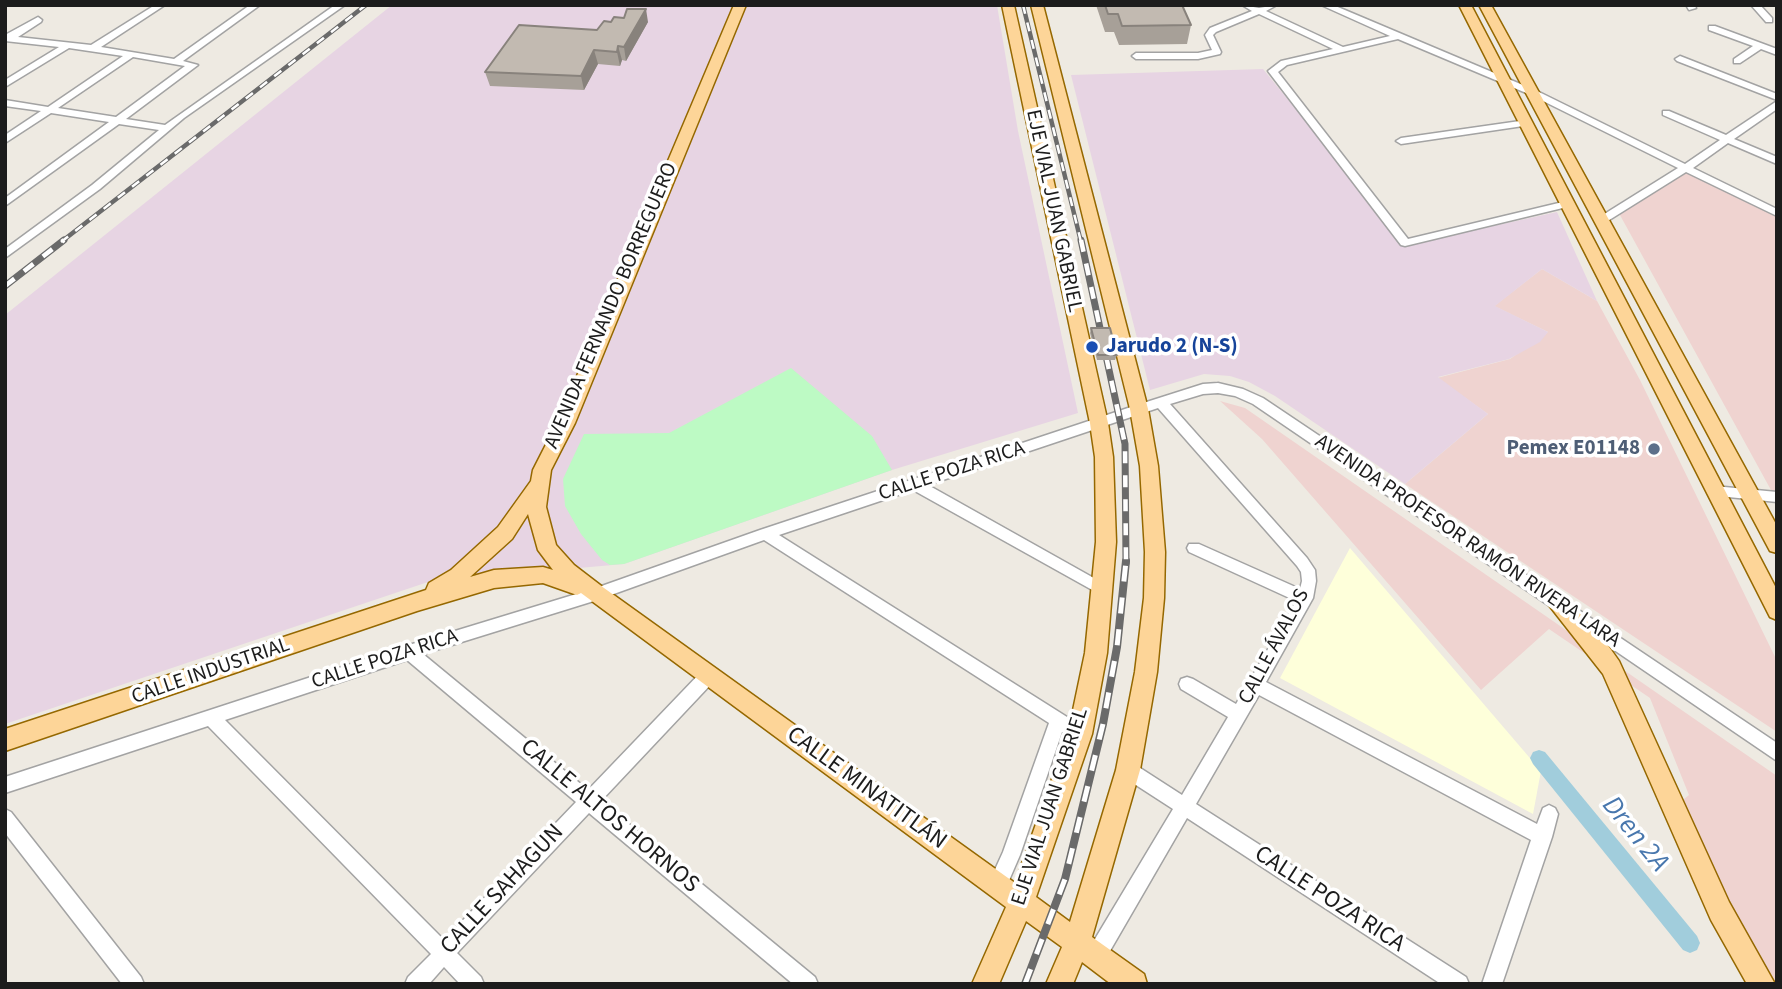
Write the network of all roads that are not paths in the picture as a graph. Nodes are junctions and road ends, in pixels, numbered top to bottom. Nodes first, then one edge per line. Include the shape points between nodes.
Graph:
1 (161, 5) edge
2 (256, 5) edge
3 (341, 5) edge
4 (740, 5) edge
5 (1008, 5) edge
6 (1037, 5) edge
7 (1246, 5) edge
8 (1273, 5) edge
9 (1325, 5) edge
10 (1465, 5) edge
11 (1485, 5) edge
12 (1755, 5) edge
13 (1259, 11) junction
14 (38, 20) dead end
15 (1769, 20) dead end
16 (1712, 28) dead end
17 (1396, 37) junction
18 (7, 38) edge
19 (68, 45) junction
20 (1760, 46) junction
21 (93, 48) junction
22 (1343, 50) junction
23 (1777, 52) edge
24 (132, 54) junction
25 (1136, 56) dead end
26 (1680, 59) dead end
27 (178, 60) junction
28 (1737, 61) dead end
29 (1504, 80) junction
30 (5, 84) edge
31 (1534, 93) junction
32 (1777, 97) edge
33 (5, 103) edge
34 (1777, 104) edge
35 (51, 110) junction
36 (1666, 113) dead end
37 (120, 120) junction
38 (1527, 123) junction
39 (167, 128) junction
40 (1728, 139) junction
41 (5, 140) edge
42 (1401, 141) dead end
43 (1777, 161) edge
44 (1686, 168) junction
45 (5, 203) edge
46 (1567, 204) junction
47 (1777, 213) edge
48 (1602, 220) junction
49 (5, 255) edge
50 (1150, 405) junction
51 (1099, 424) junction
52 (542, 470) junction
53 (914, 484) junction
54 (1714, 491) junction
55 (1750, 494) junction
56 (1777, 497) edge
57 (765, 534) junction
58 (1777, 544) edge
59 (1194, 548) dead end
60 (1103, 590) junction
61 (597, 594) junction
62 (1304, 597) junction
63 (417, 602) junction
64 (1558, 604) junction
65 (1777, 611) edge
66 (409, 652) junction
67 (709, 675) junction
68 (1187, 684) dead end
69 (1256, 685) junction
70 (1240, 715) junction
71 (210, 717) junction
72 (1058, 721) junction
73 (1080, 734) junction
74 (5, 740) edge
75 (1777, 753) edge
76 (1128, 770) junction
77 (5, 785) edge
78 (588, 799) junction
79 (1185, 807) junction
80 (1549, 814) dead end
81 (5, 818) edge
82 (1543, 837) junction
83 (997, 885) junction
84 (1021, 903) junction
85 (1086, 950) junction
86 (444, 953) junction
87 (985, 983) edge
88 (134, 984) edge
89 (415, 984) edge
90 (474, 984) edge
91 (808, 984) edge
92 (1059, 984) edge
93 (1134, 984) edge
94 (1459, 984) edge
95 (1492, 984) edge
96 (1762, 984) edge

1 - 21 street
2 - 27 street
3 - 39 street
4 - 52 main road, AVENIDA FERNANDO BORREGUERO via 566,423
5 - 51 main road, EJE VIAL JUAN GABRIEL
6 - 50 main road, EJE VIAL JUAN GABRIEL
7 - 13 street
8 - 13 street
9 - 17 street
10 - 29 main road
11 - 31 main road
12 - 15 street
13 - 22 street
13 - 25 street via 1213,30 1209,35 1217,52
14 - 18 street
16 - 20 street
17 - 22 street
17 - 29 street
18 - 19 street
19 - 21 street
19 - 30 street
20 - 23 street
20 - 28 street
21 - 24 street
22 - 46 street via 1275,67 1274,74 1405,243
24 - 27 street
24 - 35 street
26 - 32 street
27 - 37 street via 193,66
29 - 31 street
29 - 38 main road
31 - 44 street
31 - 48 main road
33 - 35 street
34 - 40 street
35 - 37 street
35 - 41 street
36 - 40 street
37 - 39 street
37 - 45 street
38 - 42 street
38 - 46 main road
39 - 49 street
40 - 43 street
40 - 44 street
44 - 47 street
44 - 48 street
46 - 54 main road
48 - 55 main road
50 - 51 street, CALLE POZA RICA
50 - 62 street, CALLE ÁVALOS via 1302,562 1309,581
50 - 64 street, AVENIDA PROFESOR RAMÓN RIVERA LARA via 1203,389 1229,389 1248,396
50 - 76 main road, EJE VIAL JUAN GABRIEL via 1154,598
51 - 53 street, CALLE POZA RICA
51 - 60 main road, EJE VIAL JUAN GABRIEL via 1106,516
52 - 61 main road, AVENIDA FERNANDO BORREGUERO via 536,507 548,550
52 - 63 main road via 505,533 458,576
53 - 57 street, CALLE POZA RICA
53 - 60 street
54 - 55 street
54 - 65 main road
55 - 56 street
55 - 58 main road
57 - 61 street, CALLE POZA RICA
57 - 72 street
59 - 62 street
60 - 73 main road, EJE VIAL JUAN GABRIEL
61 - 63 main road via 559,578 520,575
61 - 66 street, CALLE POZA RICA
61 - 67 main road, CALLE MINATITLÁN
62 - 69 street, CALLE ÁVALOS
63 - 74 main road, CALLE INDUSTRIAL
64 - 75 street, AVENIDA PROFESOR RAMÓN RIVERA LARA
64 - 96 main road via 1611,668 1720,911
66 - 71 street, CALLE POZA RICA
66 - 78 street, CALLE ALTOS HORNOS
67 - 78 street, CALLE SAHAGUN
67 - 83 main road, CALLE MINATITLÁN
68 - 70 street
69 - 70 street, CALLE ÁVALOS
69 - 82 street
70 - 79 street, CALLE ÁVALOS
71 - 77 street, CALLE POZA RICA
71 - 86 street
72 - 73 street
72 - 83 street
73 - 84 main road, EJE VIAL JUAN GABRIEL
76 - 79 street, CALLE POZA RICA
76 - 85 main road, EJE VIAL JUAN GABRIEL
78 - 86 street, CALLE SAHAGUN
78 - 91 street, CALLE ALTOS HORNOS
79 - 85 street, CALLE ÁVALOS
79 - 94 street, CALLE POZA RICA
80 - 82 street
81 - 88 street
82 - 95 street
83 - 84 main road, CALLE MINATITLÁN
84 - 85 main road, CALLE MINATITLÁN
84 - 87 main road, EJE VIAL JUAN GABRIEL
85 - 92 main road, EJE VIAL JUAN GABRIEL
85 - 93 main road, CALLE MINATITLÁN
86 - 89 street, CALLE SAHAGUN
86 - 90 street

